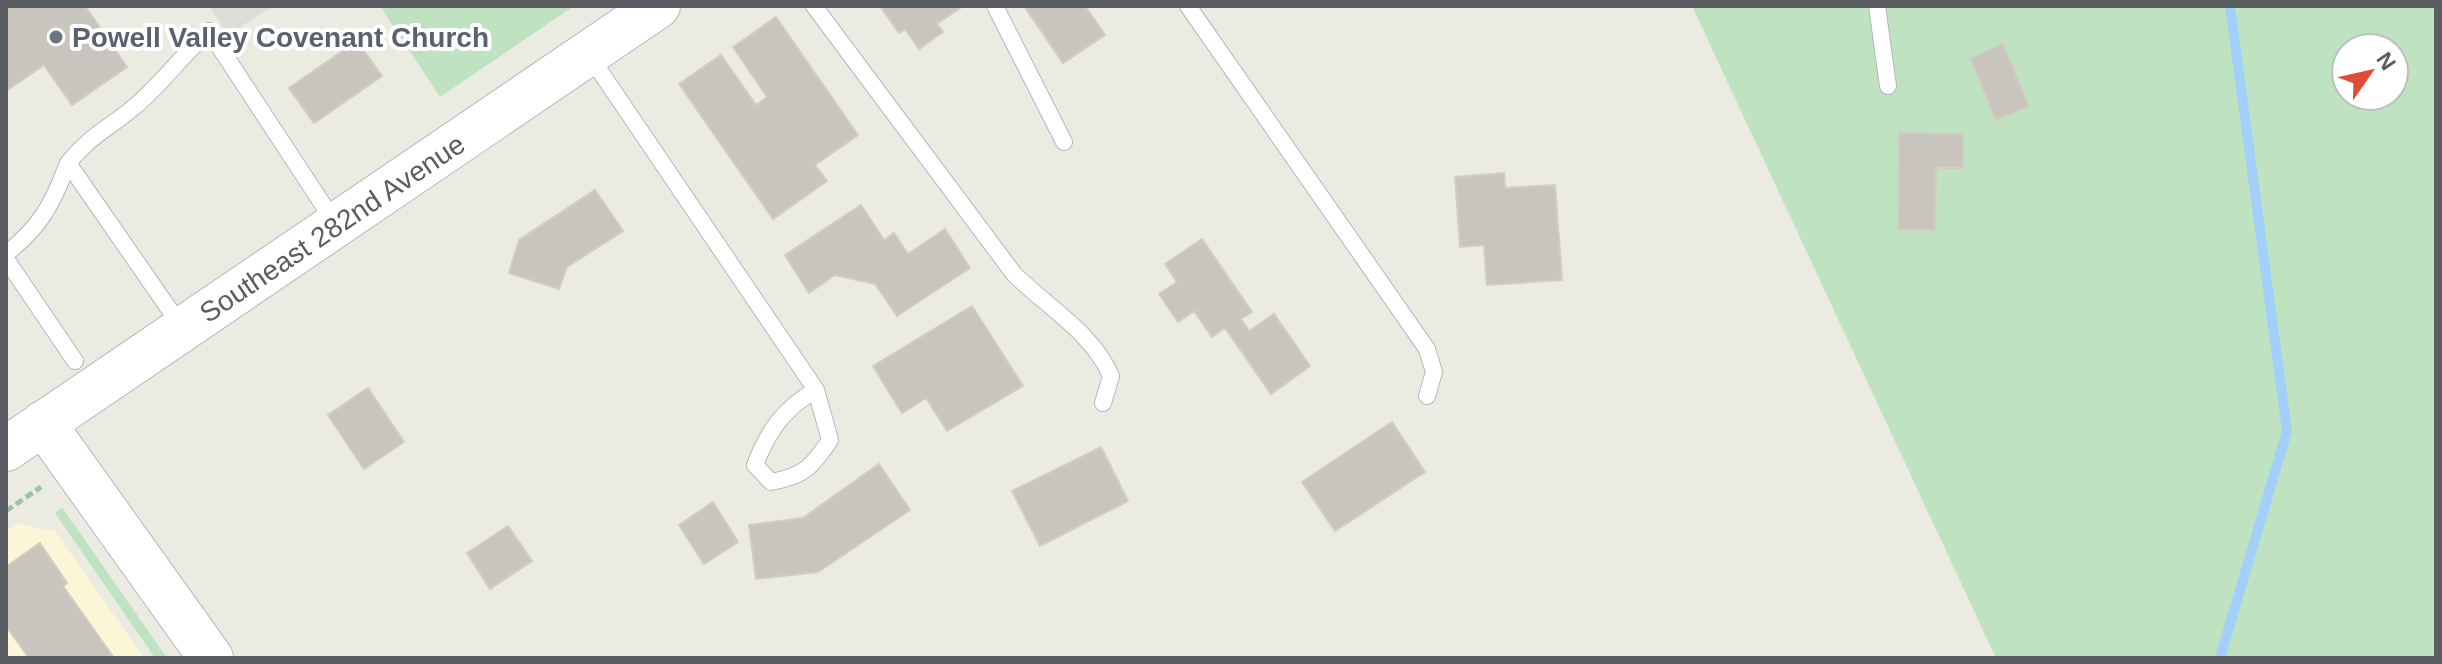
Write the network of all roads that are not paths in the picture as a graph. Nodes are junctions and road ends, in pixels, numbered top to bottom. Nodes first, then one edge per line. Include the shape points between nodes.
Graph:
1 (658, 6) edge
2 (814, 6) edge
3 (995, 6) edge
4 (1188, 6) edge
5 (1877, 6) edge
6 (588, 54) junction
7 (1888, 86) dead end
8 (1064, 142) dead end
9 (68, 163) junction
10 (336, 225) junction
11 (6, 257) edge
12 (183, 329) junction
13 (75, 361) dead end
14 (816, 390) junction
15 (1427, 396) dead end
16 (1103, 403) dead end
17 (43, 423) junction
18 (6, 449) edge
19 (211, 658) edge

1 - 6 main road, Southeast 282nd Avenue
2 - 16 lane via 1014,274 1096,346 1111,376
3 - 8 lane
4 - 15 lane via 1427,349 1434,372
5 - 7 lane
6 - 10 main road, Southeast 282nd Avenue
6 - 14 lane
9 - 10 lane via 88,139 136,106 209,31
9 - 11 lane via 50,209
9 - 12 lane
10 - 12 main road, Southeast 282nd Avenue
11 - 13 lane
12 - 17 main road, Southeast 282nd Avenue
14 - 14 lane via 830,440 797,477 771,482 755,465 766,435 794,403
17 - 18 main road, Southeast 282nd Avenue
17 - 19 main road

